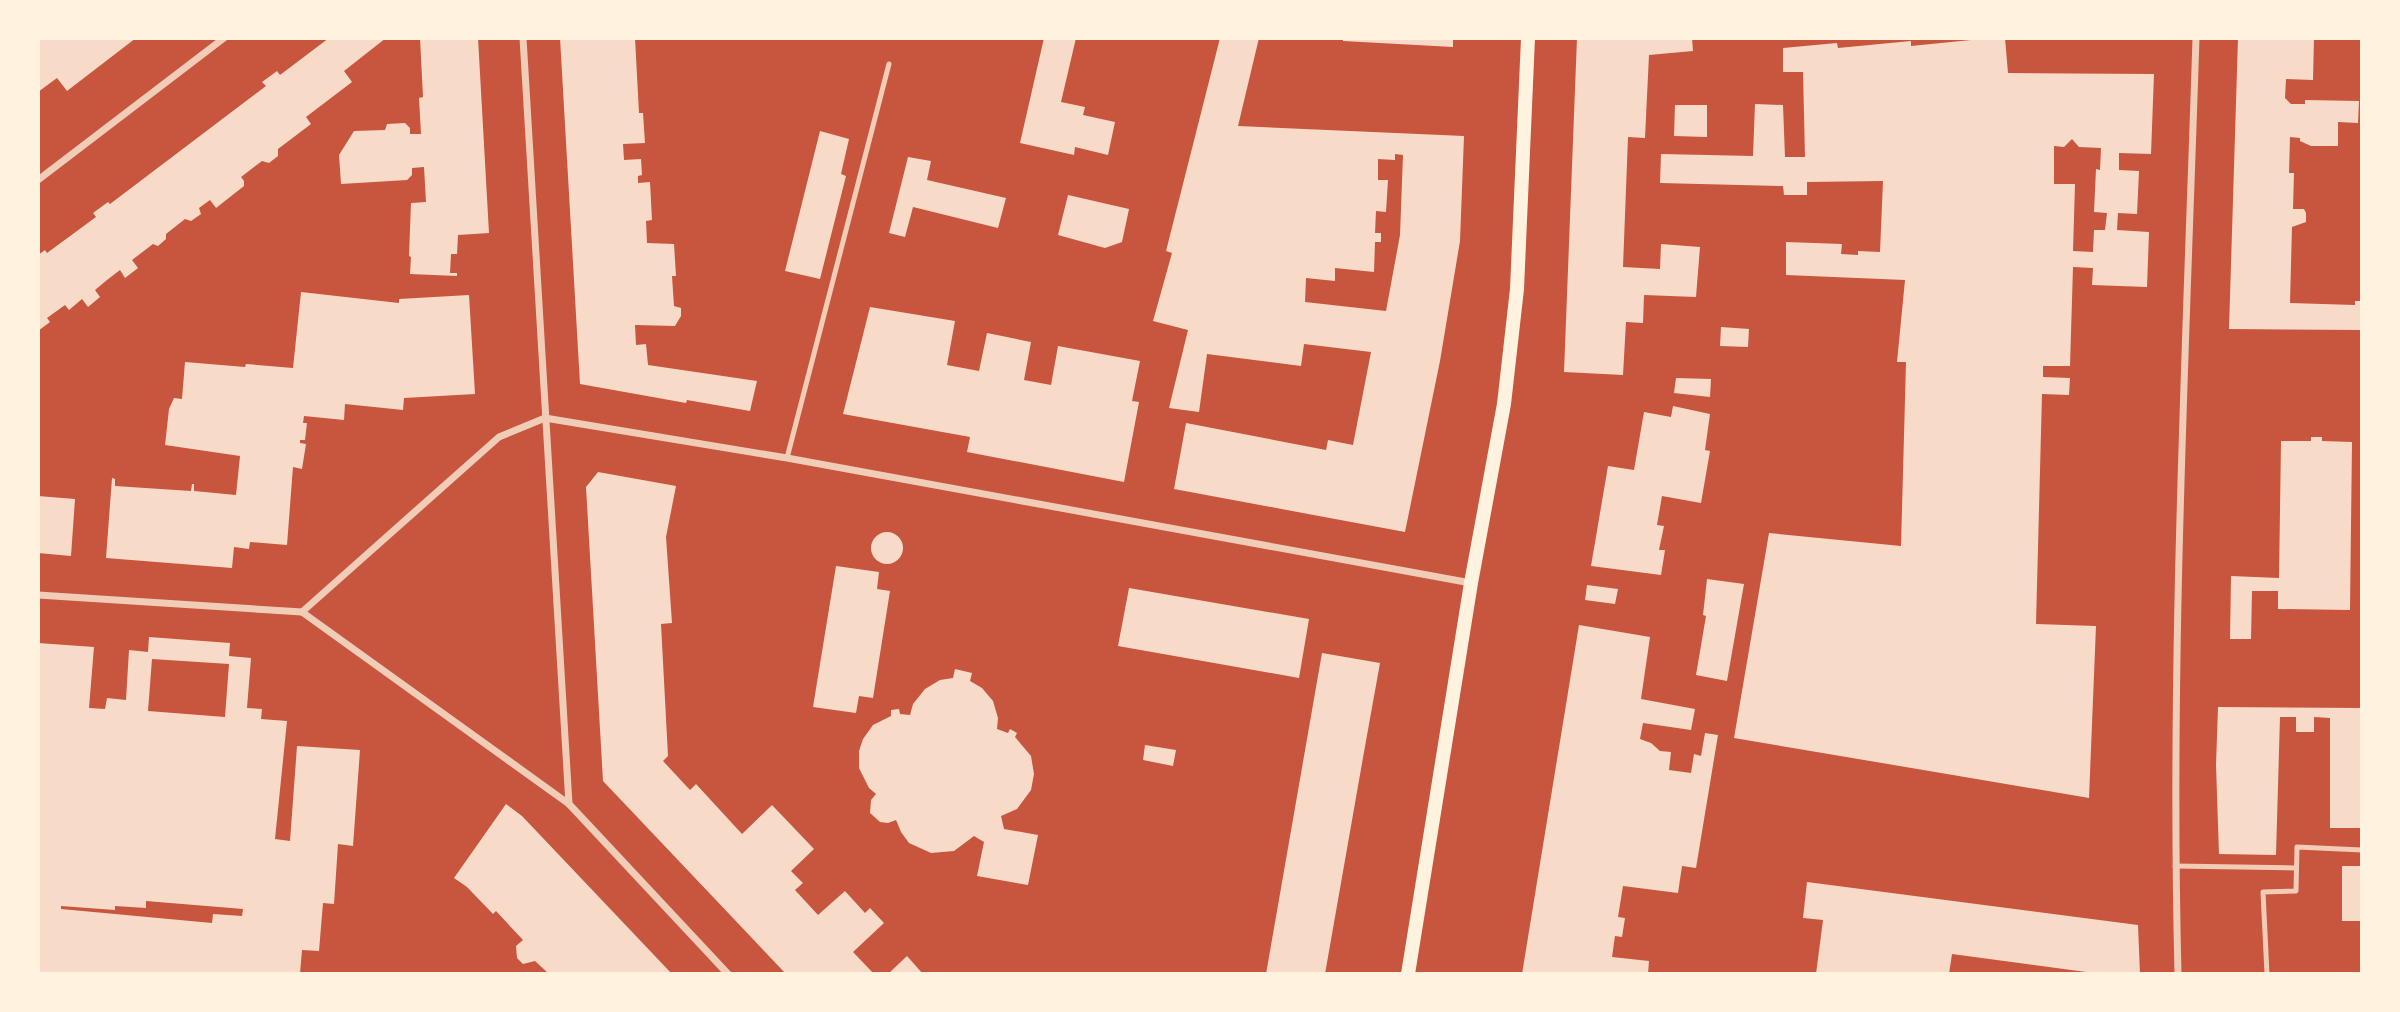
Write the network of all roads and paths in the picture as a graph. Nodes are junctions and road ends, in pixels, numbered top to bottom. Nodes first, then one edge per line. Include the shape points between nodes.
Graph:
1 (224, 38) edge
2 (523, 38) edge
3 (1528, 38) edge
4 (2196, 38) edge
5 (889, 64) dead end
6 (38, 180) edge
7 (544, 418) junction
8 (787, 458) junction
9 (1471, 583) junction
10 (38, 595) edge
11 (302, 612) junction
12 (569, 804) junction
13 (2361, 850) edge
14 (2175, 866) junction
15 (2296, 868) junction
16 (728, 974) edge
17 (1408, 974) edge
18 (2178, 974) edge
19 (2267, 974) edge

1 - 6 street
2 - 7 street
3 - 9 main road via 1517,289 1504,404
4 - 14 street
5 - 8 lane
7 - 8 street
7 - 11 street via 499,437
7 - 12 street
8 - 9 street
9 - 17 main road
10 - 11 street
11 - 12 street
12 - 16 street
13 - 15 lane via 2297,847
14 - 15 lane
14 - 18 street
15 - 19 lane via 2296,891 2263,892

